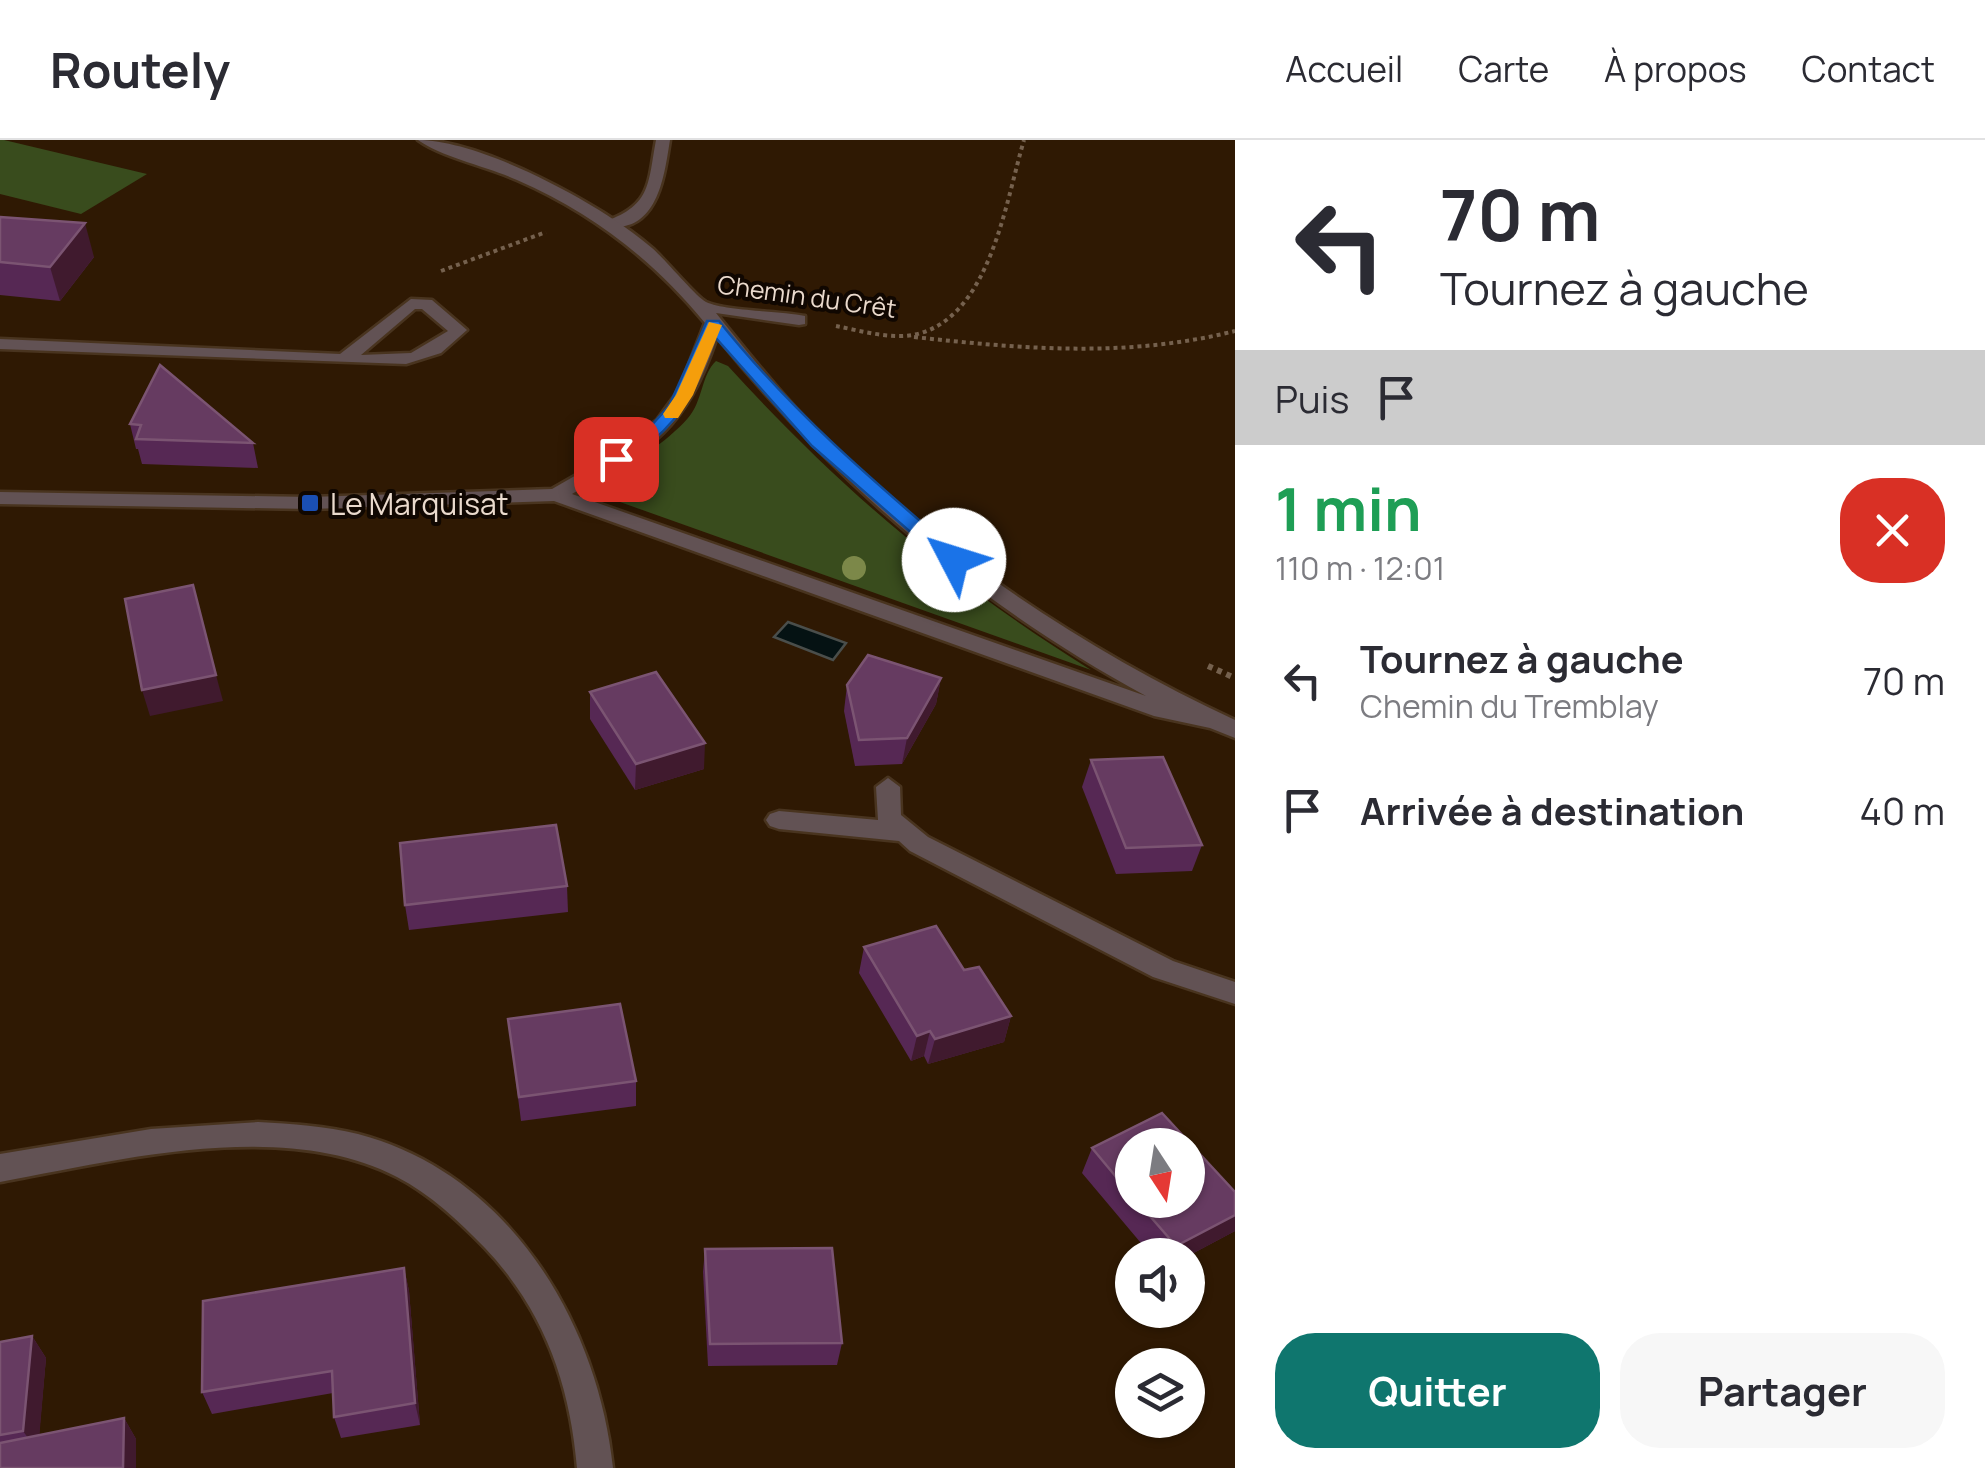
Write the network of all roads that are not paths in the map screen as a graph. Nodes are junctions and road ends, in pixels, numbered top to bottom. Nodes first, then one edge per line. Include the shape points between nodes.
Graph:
1 (424, 140) edge
2 (663, 140) edge
3 (612, 224) junction
4 (699, 306) junction
5 (799, 320) road end
6 (713, 324) junction
7 (0, 344) edge
8 (346, 358) junction
9 (556, 495) junction
10 (0, 498) edge
11 (1225, 725) edge
12 (888, 787) dead end
13 (779, 820) dead end
14 (901, 832) junction
15 (1235, 993) edge
16 (0, 1168) edge
17 (595, 1468) edge

1 - 3 street via 507,170
2 - 3 street via 650,204
3 - 4 street
4 - 5 street, Chemin du Crêt
4 - 6 street
6 - 9 street via 685,395 665,422
6 - 11 street via 818,443 954,560 1036,619
7 - 8 street
8 - 8 street via 417,357 458,330 426,304 410,304
9 - 10 street via 310,502
9 - 11 street via 1162,710
12 - 14 street via 889,818
13 - 14 street
14 - 15 street via 1163,969
16 - 17 street via 199,1136 303,1138 403,1165 479,1219 546,1298 580,1387

